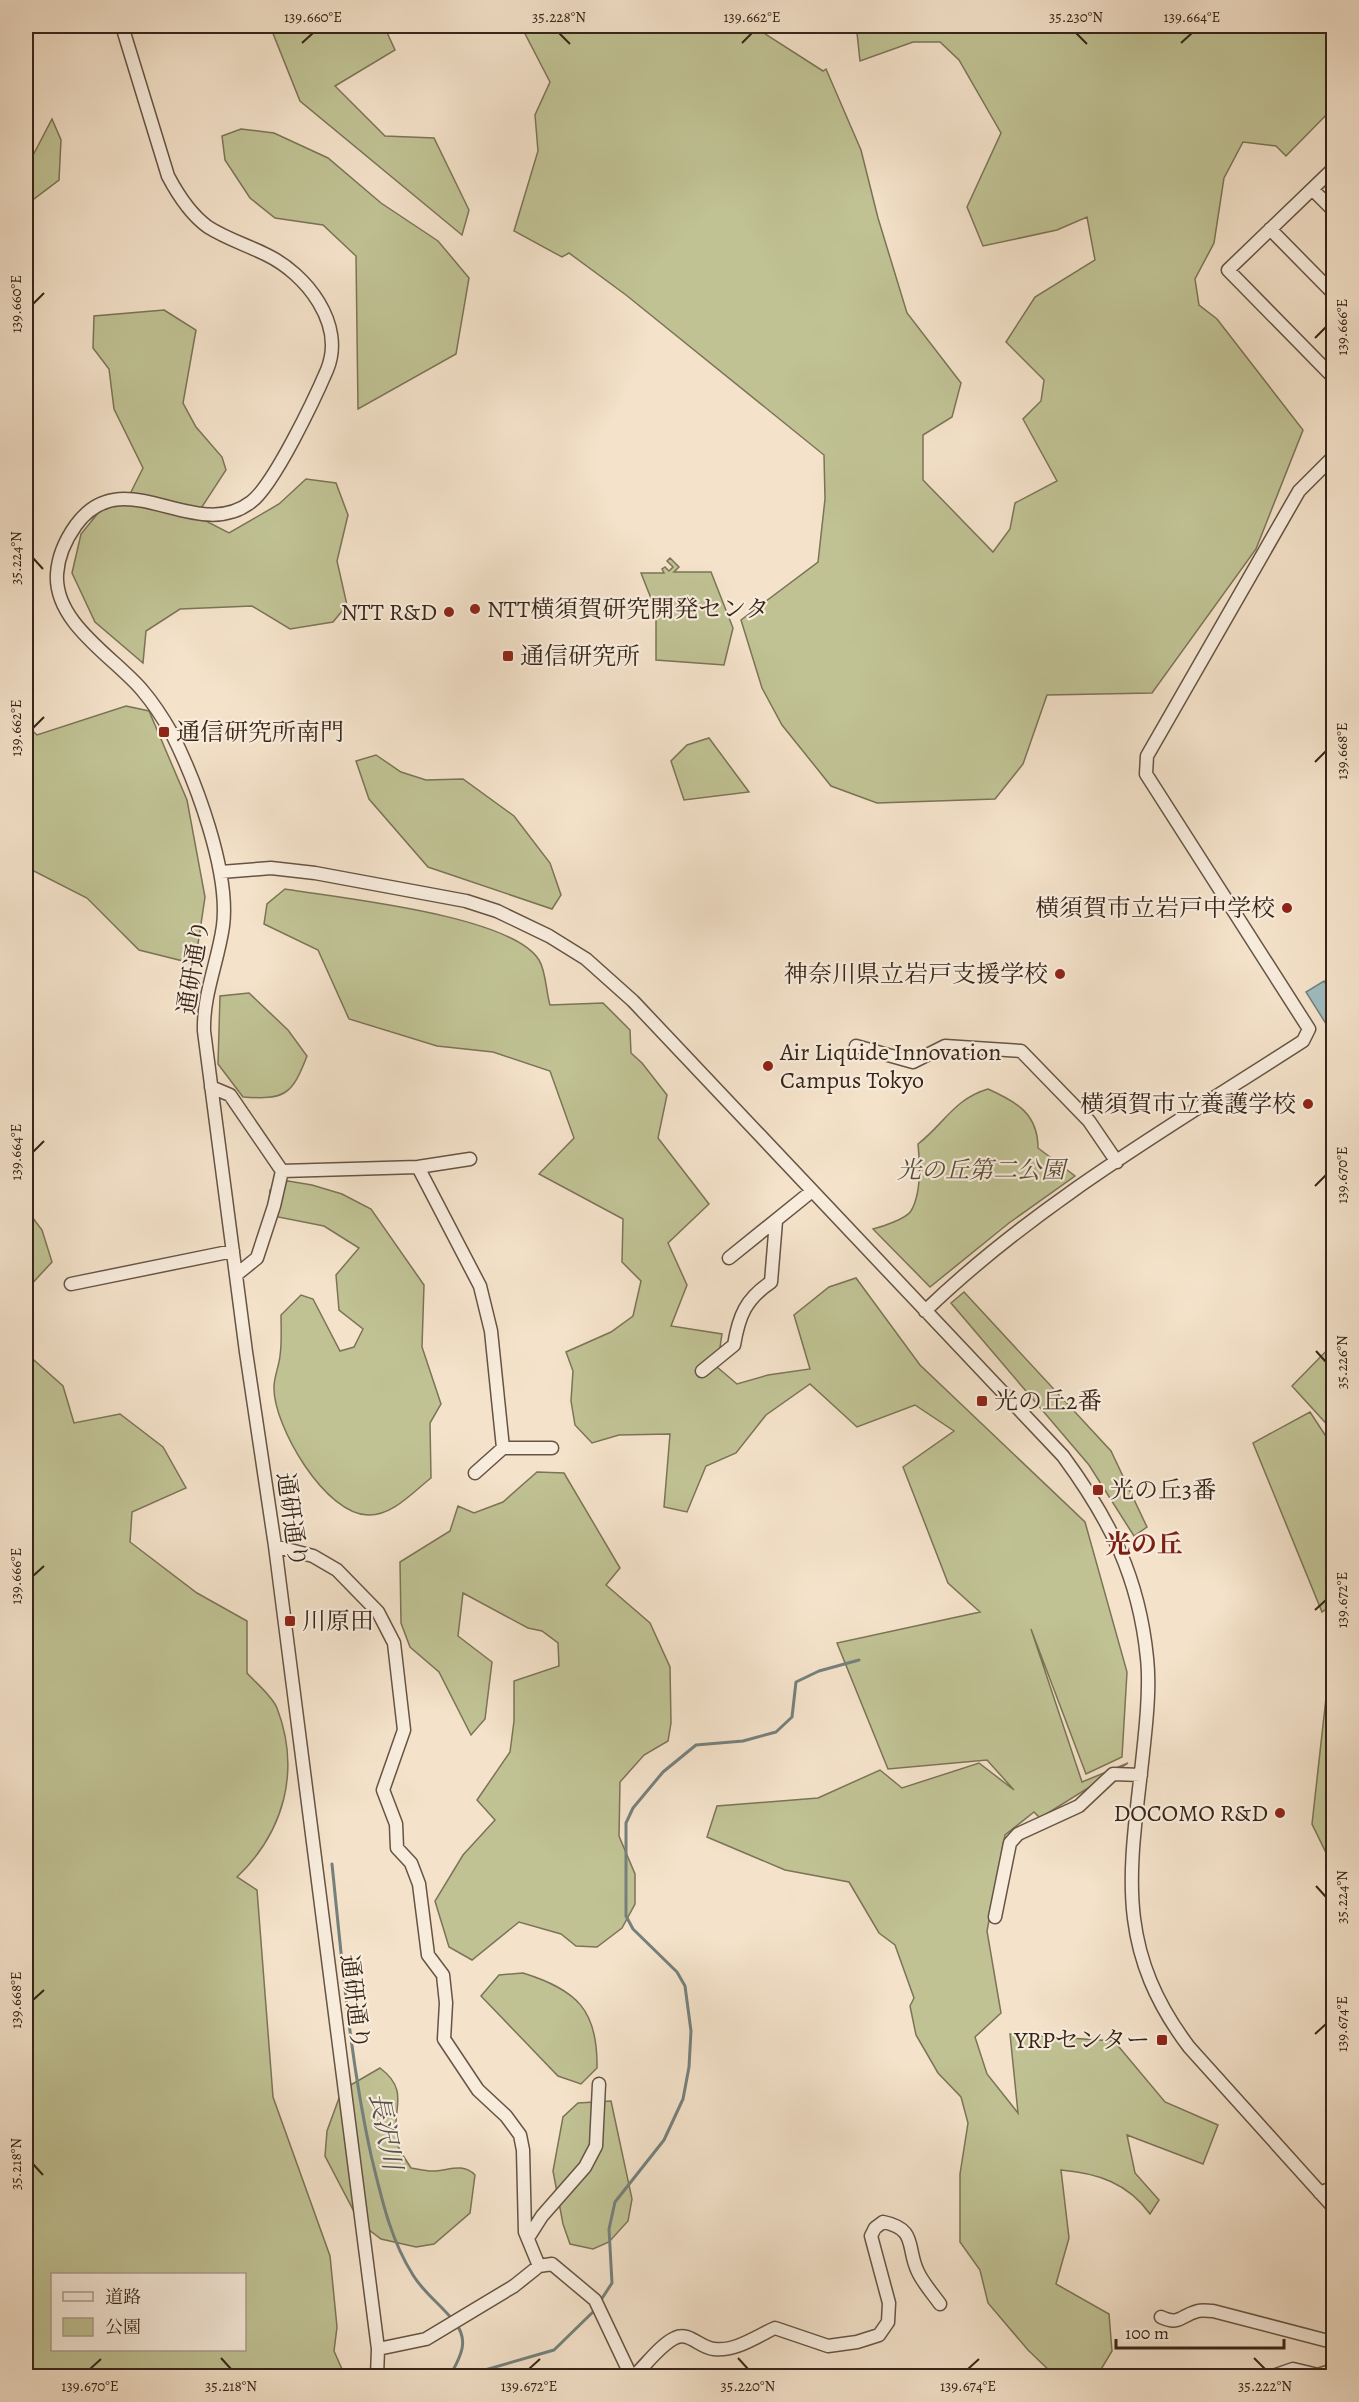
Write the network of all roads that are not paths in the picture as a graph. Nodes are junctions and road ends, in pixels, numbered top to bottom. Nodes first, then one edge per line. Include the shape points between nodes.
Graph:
1 (122, 26) edge
2 (1334, 168) edge
3 (1312, 189) junction
4 (1334, 211) edge
5 (1270, 229) junction
6 (1334, 294) edge
7 (1334, 378) edge
8 (1334, 456) edge
9 (221, 872) junction
10 (856, 1046) dead end
11 (211, 1087) junction
12 (470, 1159) dead end
13 (1117, 1162) junction
14 (418, 1167) junction
15 (282, 1171) junction
16 (812, 1191) junction
17 (776, 1221) junction
18 (233, 1251) junction
19 (729, 1258) dead end
20 (236, 1275) junction
21 (71, 1284) dead end
22 (925, 1311) junction
23 (702, 1371) dead end
24 (503, 1448) junction
25 (552, 1448) dead end
26 (476, 1473) dead end
27 (276, 1546) junction
28 (1141, 1775) junction
29 (995, 1917) dead end
30 (599, 2084) dead end
31 (1334, 2187) edge
32 (1320, 2193) junction
33 (1334, 2208) edge
34 (528, 2238) junction
35 (539, 2266) junction
36 (940, 2304) dead end
37 (1161, 2317) dead end
38 (1333, 2344) edge
39 (378, 2349) junction
40 (1334, 2370) edge
41 (377, 2376) edge
42 (633, 2376) edge
43 (1273, 2376) edge

1 - 9 street, 通研通り via 165,166 180,199 223,236 292,269 323,310 332,342 326,374 278,467 250,503 215,515 192,514 141,498 111,500 85,513 61,555 57,576 61,600 75,623 141,688 161,714 190,774
2 - 3 street
3 - 4 street
3 - 5 street
5 - 6 street
5 - 7 street via 1228,270
8 - 13 street via 1299,491 1147,756 1146,774 1309,1029 1303,1041
9 - 11 street, 通研通り via 223,926 203,1014
9 - 16 street via 271,868 315,873 466,901 549,936 613,982
10 - 13 street via 913,1062 945,1046 1021,1051 1089,1121
11 - 15 street via 230,1095
11 - 18 street, 通研通り
12 - 14 street
13 - 22 street via 1004,1241
14 - 15 street
14 - 24 street via 480,1286 490,1331
15 - 20 street via 257,1258
16 - 17 street
16 - 22 street
17 - 19 street
17 - 23 street via 771,1282 753,1294 738,1322 734,1345
18 - 20 street, 通研通り
18 - 21 street
20 - 27 street, 通研通り
22 - 28 street via 1063,1456 1112,1530 1132,1583 1148,1660
24 - 25 street
24 - 26 street
27 - 34 street via 312,1556 337,1570 378,1612 394,1643 404,1730 383,1790 396,1824 397,1848 411,1863 420,1884 428,1955 443,1975 444,2039 478,2090 520,2135
27 - 39 street, 通研通り
28 - 29 street via 1113,1774 1079,1806 1018,1834 1006,1853
28 - 32 street via 1131,1896 1139,1952 1157,1999 1189,2047
30 - 34 street via 596,2146 585,2167
31 - 32 street
32 - 33 street
34 - 35 street
35 - 39 street via 514,2286 426,2339
35 - 42 street via 552,2264 595,2300
36 - 42 street via 917,2271 907,2233 895,2224 883,2222 871,2236 889,2303 888,2322 879,2335 828,2346 775,2328 756,2339 716,2350 687,2336 676,2337
37 - 38 street via 1171,2322 1198,2311 1213,2311
39 - 41 street, 通研通り
40 - 43 street via 1318,2375 1293,2369

